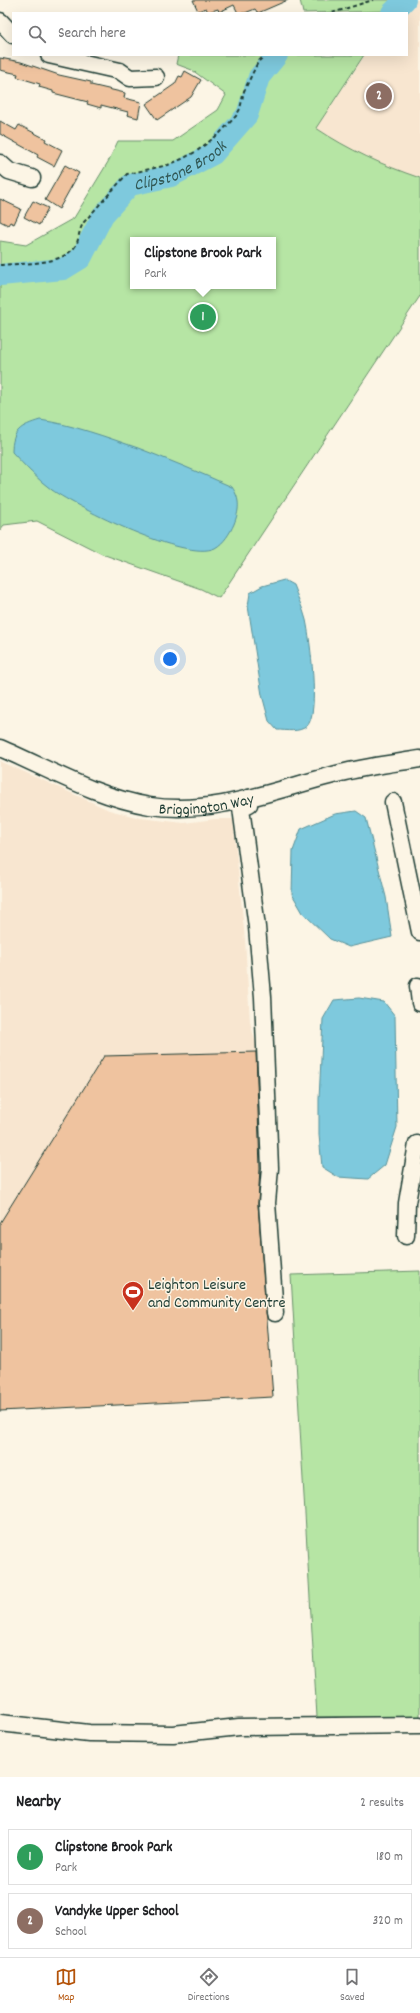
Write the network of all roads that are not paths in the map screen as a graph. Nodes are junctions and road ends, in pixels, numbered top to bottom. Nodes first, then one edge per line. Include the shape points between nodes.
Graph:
1 (53, 56) edge
2 (156, 77) dead end
3 (0, 163) edge
4 (32, 178) dead end
5 (0, 748) edge
6 (420, 759) edge
7 (248, 798) junction
8 (393, 802) dead end
9 (417, 897) edge
10 (420, 932) edge
11 (418, 986) dead end
12 (420, 1003) edge
13 (419, 1140) edge
14 (406, 1236) dead end
15 (275, 1313) dead end
16 (0, 1723) edge
17 (420, 1725) edge

1 - 2 street via 120,71 130,78
3 - 4 street via 9,171
5 - 7 street, Briggington Way via 78,784 150,806 183,808 219,805
6 - 7 street, Briggington Way via 346,772
7 - 15 street via 249,804 242,808 258,927 263,998 270,1168 267,1203
8 - 9 street
9 - 10 street
11 - 12 street
13 - 14 street via 407,1203
16 - 17 street via 89,1733 166,1734 239,1727

